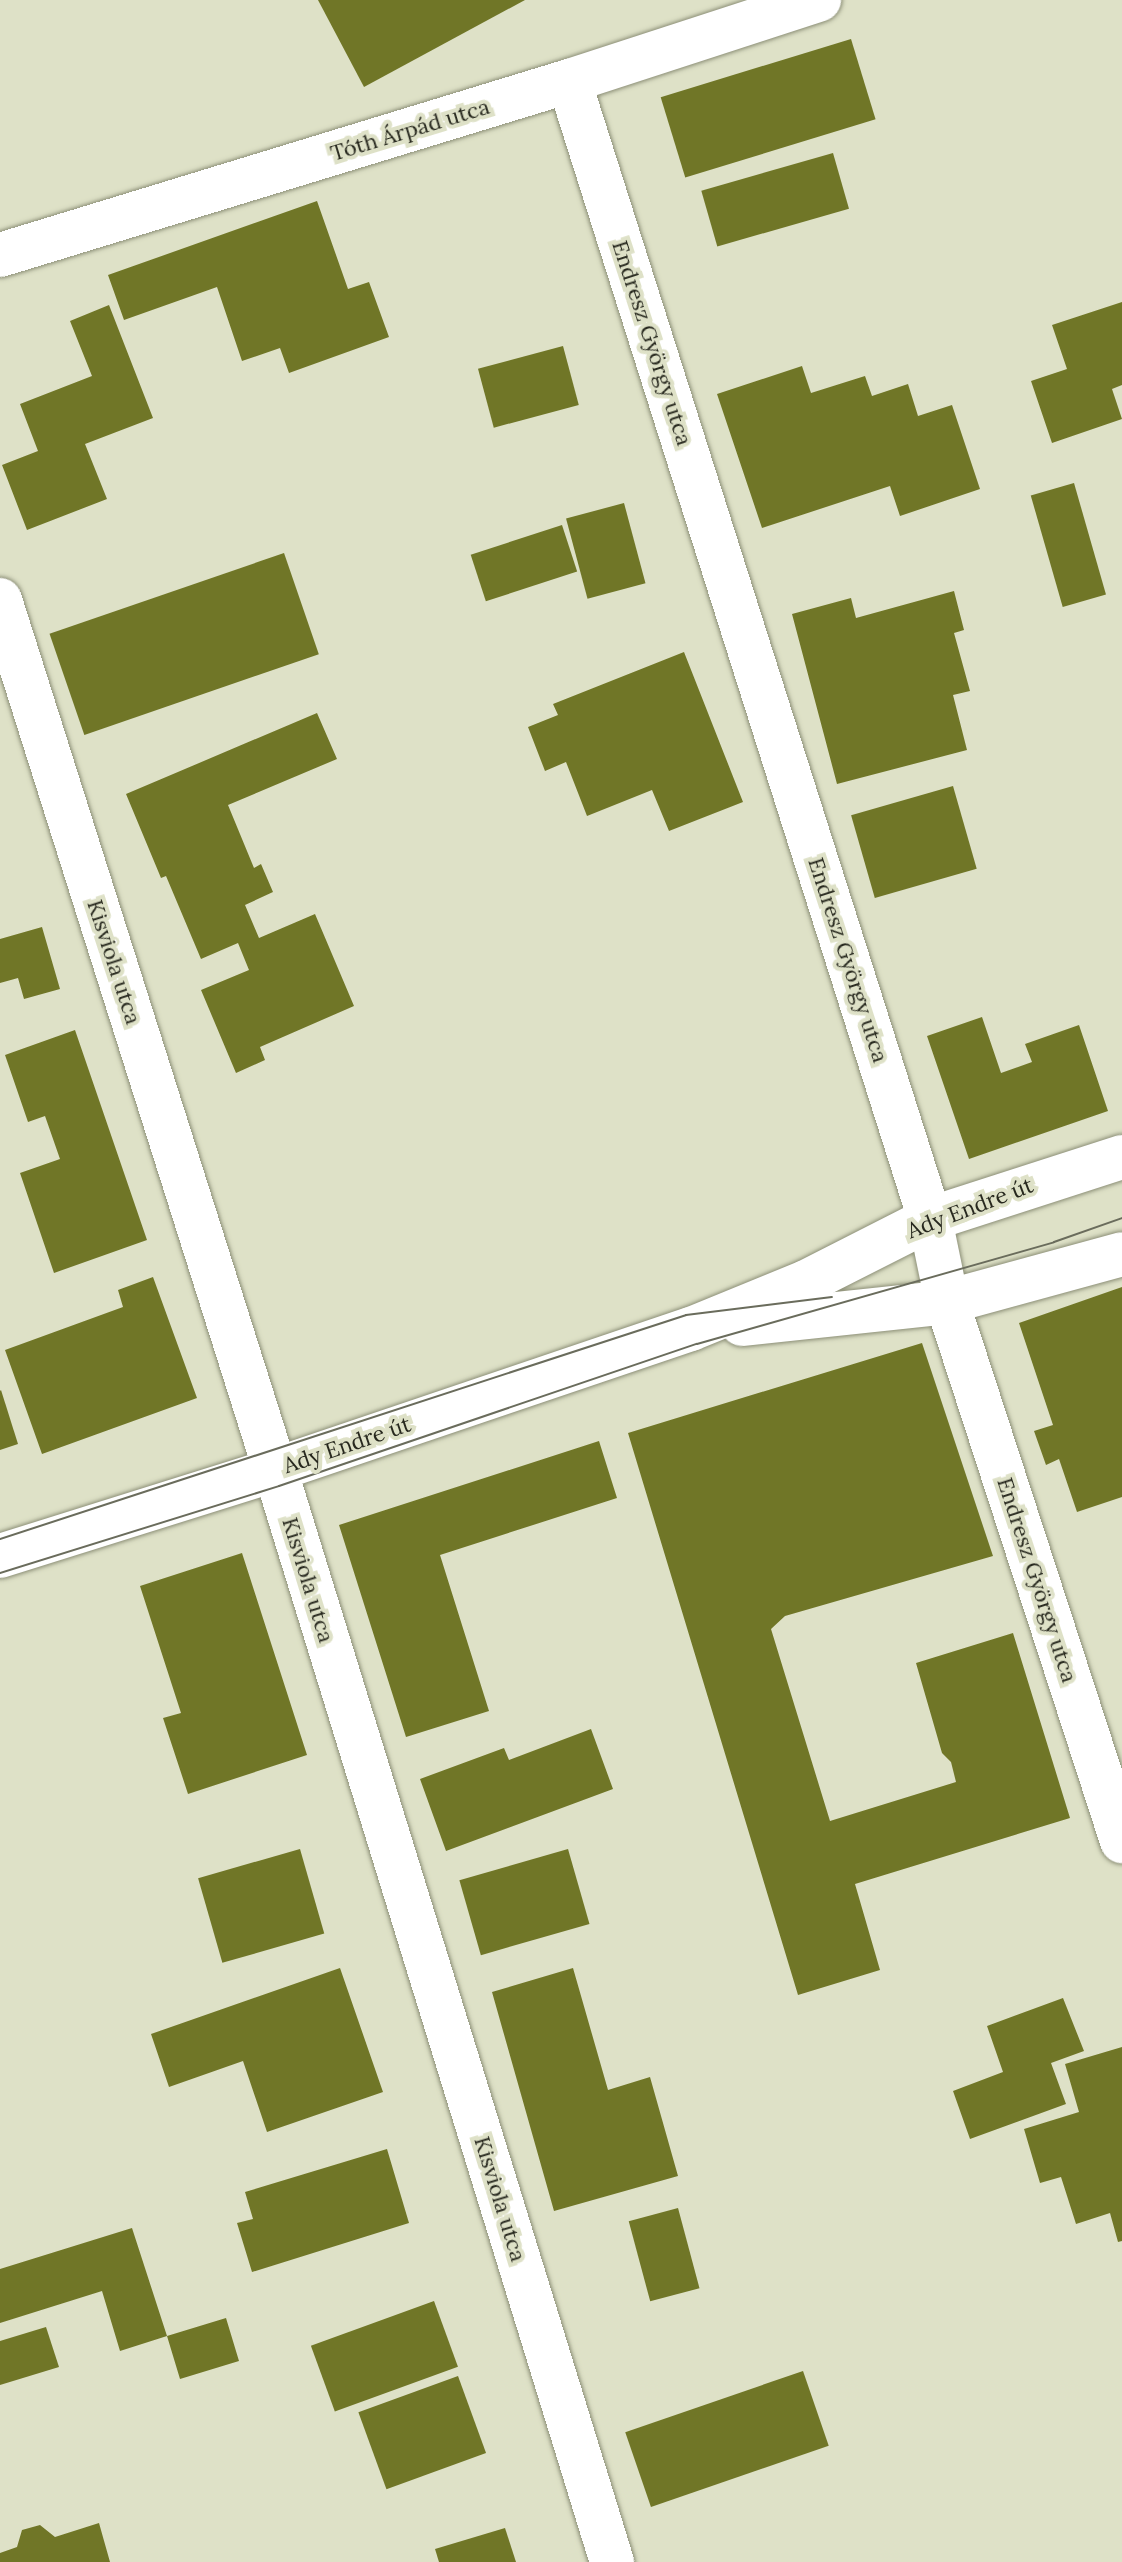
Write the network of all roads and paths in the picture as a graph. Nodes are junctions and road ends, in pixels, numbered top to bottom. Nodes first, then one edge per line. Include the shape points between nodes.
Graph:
1 (819, 0) edge
2 (569, 81) junction
3 (0, 255) edge
4 (0, 600) edge
5 (1122, 1157) edge
6 (930, 1219) junction
7 (1122, 1254) edge
8 (947, 1302) junction
9 (691, 1329) junction
10 (274, 1470) junction
11 (0, 1556) edge
12 (1122, 1841) edge
13 (612, 2562) edge

1 - 2 street, Tóth Árpád utca
2 - 3 street, Tóth Árpád utca
2 - 6 street, Endresz György utca
4 - 10 street, Kisviola utca
5 - 6 street, Ady Endre út
6 - 8 street, Endresz György utca
6 - 9 street, Ady Endre út via 806,1282
7 - 8 street, Ady Endre út
8 - 9 street, Ady Endre út
8 - 12 street, Endresz György utca
9 - 10 street, Ady Endre út
10 - 11 street, Ady Endre út
10 - 13 street, Kisviola utca

